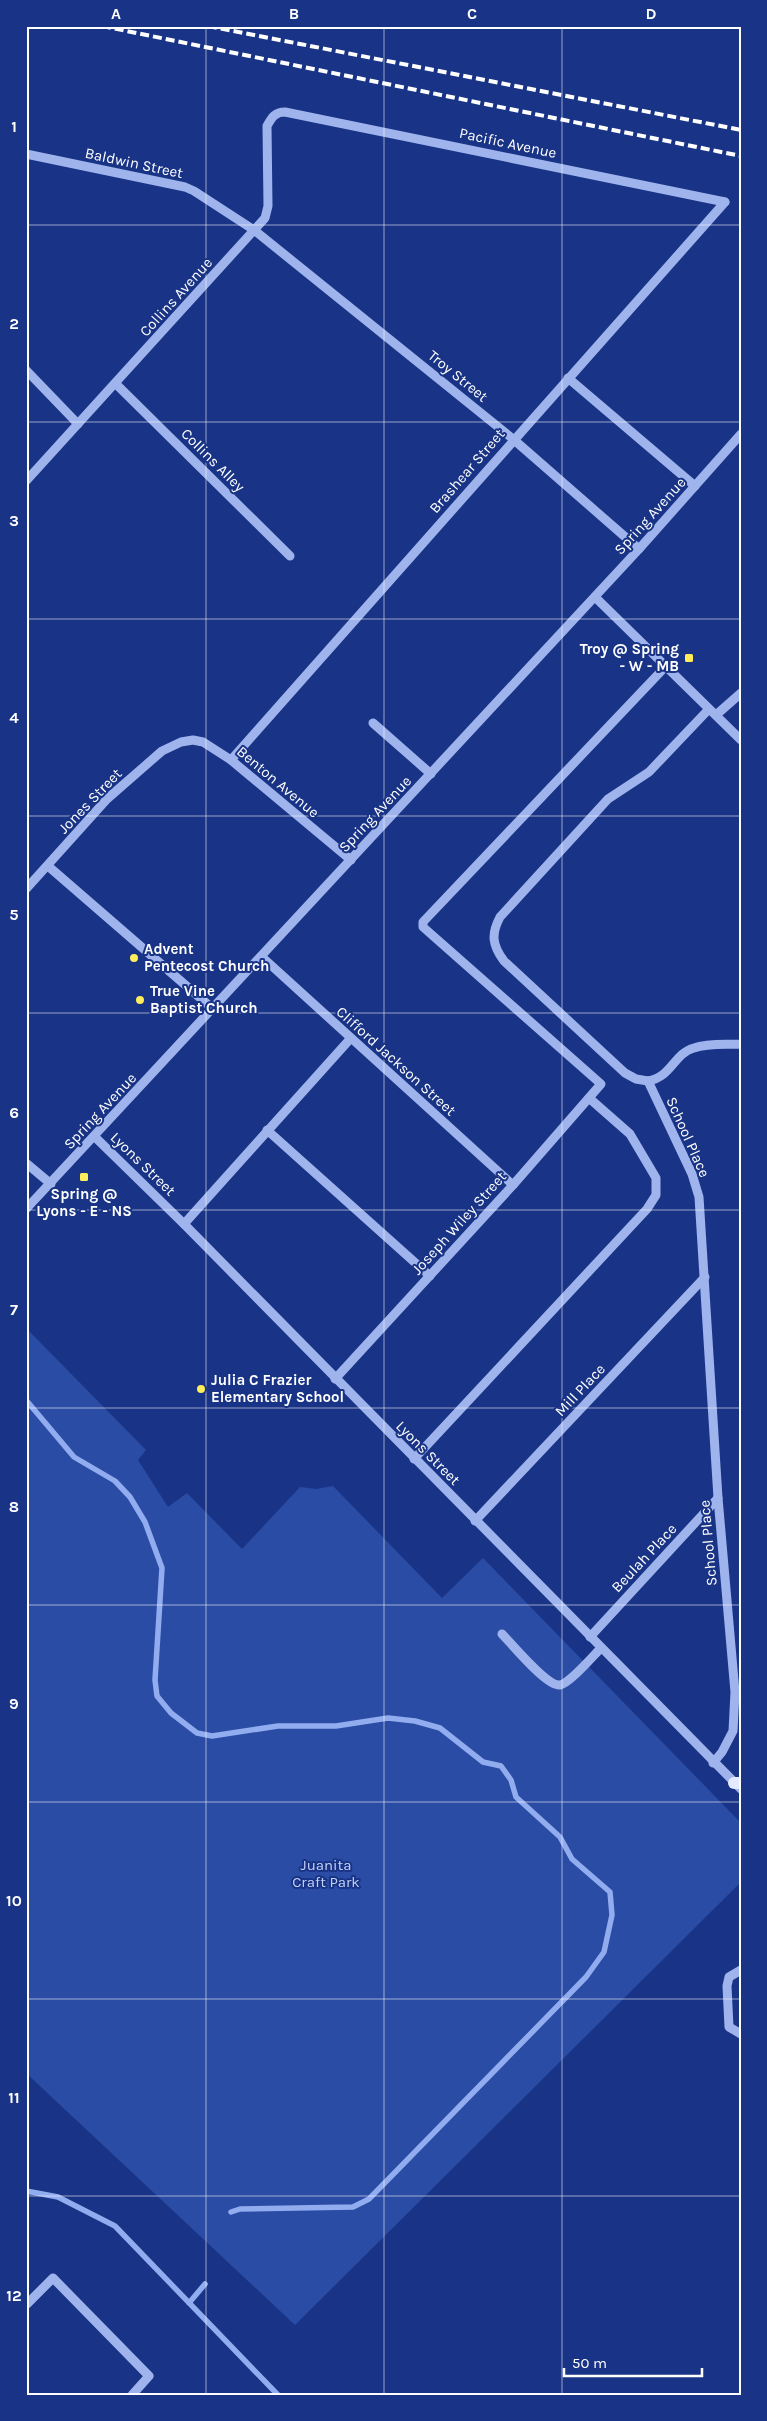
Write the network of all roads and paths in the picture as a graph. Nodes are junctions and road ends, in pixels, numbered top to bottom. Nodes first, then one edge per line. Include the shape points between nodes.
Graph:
1 (285, 112) joint
2 (26, 154) edge
3 (725, 202) joint
4 (254, 230) junction
5 (26, 370) edge
6 (568, 378) junction
7 (116, 384) junction
8 (78, 424) junction
9 (741, 434) edge
10 (513, 439) junction
11 (26, 481) edge
12 (695, 486) junction
13 (639, 549) junction
14 (290, 556) dead end
15 (595, 597) junction
16 (666, 666) junction
17 (741, 693) edge
18 (712, 712) junction
19 (373, 723) dead end
20 (741, 740) edge
21 (181, 742) joint
22 (231, 760) junction
23 (431, 774) junction
24 (351, 860) junction
25 (48, 866) junction
26 (26, 889) edge
27 (262, 957) junction
28 (213, 1009) junction
29 (351, 1038) junction
30 (741, 1044) edge
31 (648, 1081) junction
32 (589, 1098) junction
33 (267, 1130) junction
34 (95, 1137) junction
35 (26, 1163) edge
36 (51, 1184) junction
37 (512, 1185) junction
38 (26, 1209) edge
39 (184, 1224) junction
40 (430, 1276) junction
41 (705, 1277) junction
42 (335, 1379) junction
43 (414, 1459) junction
44 (718, 1498) junction
45 (475, 1521) junction
46 (502, 1634) dead end
47 (590, 1637) junction
48 (601, 1648) junction
49 (713, 1763) junction
50 (739, 1785) edge
51 (741, 1970) edge
52 (741, 2034) edge
53 (26, 2306) edge
54 (132, 2395) edge

1 - 3 street, Pacific Avenue
1 - 4 street, Collins Avenue via 278,112 267,126 268,212
2 - 4 street, Baldwin Street via 184,187
3 - 6 street, Brashear Street
4 - 7 street, Collins Avenue
4 - 10 street, Troy Street
5 - 8 street
6 - 10 street, Brashear Street
6 - 12 street
7 - 8 street, Collins Avenue
7 - 14 street, Collins Alley
8 - 11 street, Collins Avenue
9 - 12 street, Spring Avenue
10 - 13 street, Troy Street
10 - 22 street, Brashear Street
12 - 13 street, Spring Avenue
13 - 15 street, Spring Avenue
15 - 16 street
15 - 23 street, Spring Avenue
16 - 18 street
16 - 32 street, Joseph Wiley Street via 423,922 423,927 601,1084
17 - 18 street
18 - 20 street
18 - 31 street via 650,772 608,799 500,917 493,934 495,949 504,961 626,1073
19 - 23 street
21 - 22 street, Benton Avenue via 203,742
21 - 25 street, Jones Street via 162,751 107,799
22 - 24 street, Benton Avenue
23 - 24 street, Spring Avenue
24 - 27 street, Spring Avenue
25 - 26 street, Jones Street
25 - 28 street
27 - 28 street, Spring Avenue
27 - 29 street, Clifford Jackson Street
28 - 34 street, Spring Avenue
29 - 33 street
29 - 37 street, Clifford Jackson Street
30 - 31 street via 694,1048 658,1079
31 - 41 street, School Place via 688,1165 699,1197
32 - 37 street, Joseph Wiley Street
32 - 43 street via 630,1134 656,1178 656,1195 647,1209
33 - 39 street
33 - 40 street
34 - 36 street, Spring Avenue
34 - 39 street, Lyons Street
35 - 36 street
36 - 38 street, Spring Avenue
37 - 40 street, Joseph Wiley Street
39 - 42 street, Lyons Street
40 - 42 street, Joseph Wiley Street
41 - 44 street, School Place
41 - 45 street, Mill Place
42 - 43 street, Lyons Street
43 - 45 street, Lyons Street
44 - 47 street, Beulah Place
44 - 49 street, School Place via 735,1692 733,1731
45 - 47 street, Lyons Street
46 - 48 street via 545,1678 561,1685
47 - 48 street, Lyons Street
48 - 49 street, Lyons Street
49 - 50 street, Lyons Street
51 - 52 street via 729,1977 727,1986 729,2027
53 - 54 street via 53,2278 149,2376

